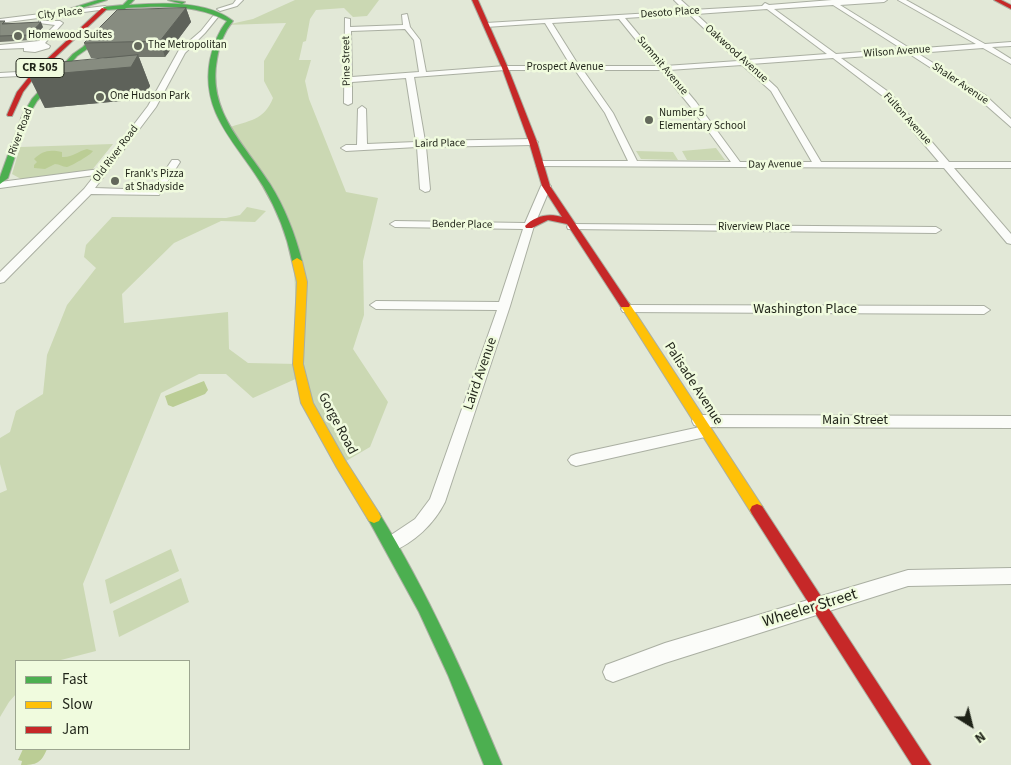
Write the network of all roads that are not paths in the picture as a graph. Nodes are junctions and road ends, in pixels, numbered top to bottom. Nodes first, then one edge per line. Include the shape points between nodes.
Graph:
1 (475, 0) edge
2 (677, 0) edge
3 (758, 0) edge
4 (884, 0) edge
5 (902, 0) edge
6 (998, 0) edge
7 (177, 1) edge
8 (240, 1) edge
9 (126, 2) edge
10 (832, 2) edge
11 (107, 3) edge
12 (147, 7) junction
13 (768, 7) junction
14 (1011, 7) edge
15 (68, 11) junction
16 (690, 12) junction
17 (217, 13) junction
18 (239, 13) dead end
19 (405, 15) dead end
20 (620, 16) junction
21 (347, 19) dead end
22 (0, 21) edge
23 (547, 21) junction
24 (486, 25) junction
25 (106, 26) junction
26 (407, 26) junction
27 (84, 27) junction
28 (347, 29) junction
29 (1011, 44) edge
30 (984, 45) junction
31 (0, 48) edge
32 (909, 50) junction
33 (75, 55) junction
34 (835, 57) junction
35 (782, 60) joint
36 (1011, 62) edge
37 (746, 63) junction
38 (576, 67) junction
39 (506, 68) junction
40 (664, 68) junction
41 (35, 73) junction
42 (0, 75) edge
43 (423, 75) junction
44 (410, 76) junction
45 (348, 80) junction
46 (348, 103) dead end
47 (362, 109) dead end
48 (1011, 124) edge
49 (5, 130) dead end
50 (533, 142) junction
51 (421, 144) junction
52 (362, 147) junction
53 (346, 148) dead end
54 (175, 162) dead end
55 (540, 164) junction
56 (634, 164) junction
57 (818, 164) junction
58 (738, 165) junction
59 (947, 165) junction
60 (1011, 165) edge
61 (104, 172) junction
62 (0, 183) edge
63 (546, 186) junction
64 (425, 189) dead end
65 (88, 192) junction
66 (395, 224) dead end
67 (570, 225) junction
68 (529, 226) junction
69 (936, 230) dead end
70 (1011, 241) edge
71 (0, 279) edge
72 (376, 305) dead end
73 (504, 306) junction
74 (627, 309) junction
75 (984, 310) dead end
76 (1011, 422) edge
77 (702, 426) junction
78 (576, 460) dead end
79 (391, 544) junction
80 (1011, 576) edge
81 (821, 606) junction
82 (613, 672) dead end
83 (493, 765) edge
84 (922, 765) edge

1 - 24 main road, Palisade Avenue
2 - 16 street, Oakwood Avenue
3 - 13 street, Fulton Avenue
4 - 10 street, Desoto Place
5 - 30 street
6 - 14 main road
7 - 9 main road
7 - 17 main road
8 - 17 street, Old River Road
8 - 18 street
9 - 11 main road
9 - 12 main road via 131,8
9 - 25 main road, River Road / CR 505
10 - 13 street, Desoto Place
10 - 32 street, Shaler Avenue
11 - 15 main road
11 - 27 main road, River Road / CR 505
11 - 33 main road via 109,12 72,50
12 - 17 main road via 189,7
12 - 25 main road via 124,14
13 - 16 street, Desoto Place
13 - 34 street, Fulton Avenue
15 - 22 street, City Place
15 - 22 street, City Place
15 - 27 main road via 85,18
16 - 20 street, Desoto Place
16 - 37 street, Oakwood Avenue
17 - 61 street, Old River Road via 182,52 152,107
17 - 79 main road, Gorge Road via 228,14 230,21 224,27 211,66 211,94 217,112 267,184 293,241 302,282 298,364 308,403 336,456
19 - 26 street
20 - 23 street, Desoto Place
20 - 40 street, Summit Avenue
21 - 28 street, Pine Street
22 - 31 street, City Place via 60,23 41,43
23 - 24 street, Desoto Place
23 - 38 street
24 - 39 main road, Palisade Avenue
25 - 33 main road, River Road / CR 505
26 - 28 street
26 - 43 street via 417,40
27 - 41 main road, River Road / CR 505
28 - 45 street, Pine Street
29 - 30 street, Wilson Avenue
30 - 32 street, Wilson Avenue
30 - 36 street
32 - 34 street, Wilson Avenue
32 - 48 street, Shaler Avenue via 982,97
33 - 62 main road, River Road / CR 505 via 46,86 25,116
34 - 35 street, Wilson Avenue
34 - 59 street, Fulton Avenue via 887,95
35 - 37 street, Prospect Avenue
37 - 40 street, Prospect Avenue
37 - 57 street, Oakwood Avenue via 774,90
38 - 39 street, Prospect Avenue
38 - 40 street, Prospect Avenue
38 - 56 street via 609,113
39 - 43 street, Prospect Avenue
39 - 50 main road, Palisade Avenue
40 - 58 street, Summit Avenue
41 - 42 street
41 - 49 main road, River Road / CR 505 via 20,92
43 - 44 street, Prospect Avenue
44 - 45 street, Prospect Avenue
44 - 51 street
45 - 46 street, Pine Street
47 - 52 street
50 - 51 street, Laird Place
50 - 55 main road, Palisade Avenue
51 - 52 street, Laird Place
51 - 64 street
52 - 53 street, Laird Place
54 - 65 street via 156,192
55 - 56 street, Day Avenue
55 - 63 main road, Palisade Avenue
56 - 58 street, Day Avenue
57 - 58 street, Day Avenue
57 - 59 street, Day Avenue
59 - 60 street, Day Avenue
59 - 70 street, Fulton Avenue
61 - 62 street
61 - 65 street, Old River Road
63 - 67 main road, Palisade Avenue
63 - 68 street, Laird Avenue
65 - 71 street, Old River Road
66 - 68 street, Bender Place
67 - 68 main road via 550,216 539,218
67 - 69 street, Riverview Place
67 - 74 main road, Palisade Avenue
68 - 73 street, Laird Avenue
72 - 73 street
73 - 79 street, Laird Avenue via 437,502 421,524
74 - 75 street, Washington Place
74 - 77 main road, Palisade Avenue
76 - 77 street, Main Street
77 - 78 street, Main Street
77 - 81 main road, Palisade Avenue
79 - 83 main road, Gorge Road via 457,674
80 - 81 street, Wheeler Street via 908,578
81 - 82 street, Wheeler Street
81 - 84 main road, Palisade Avenue

